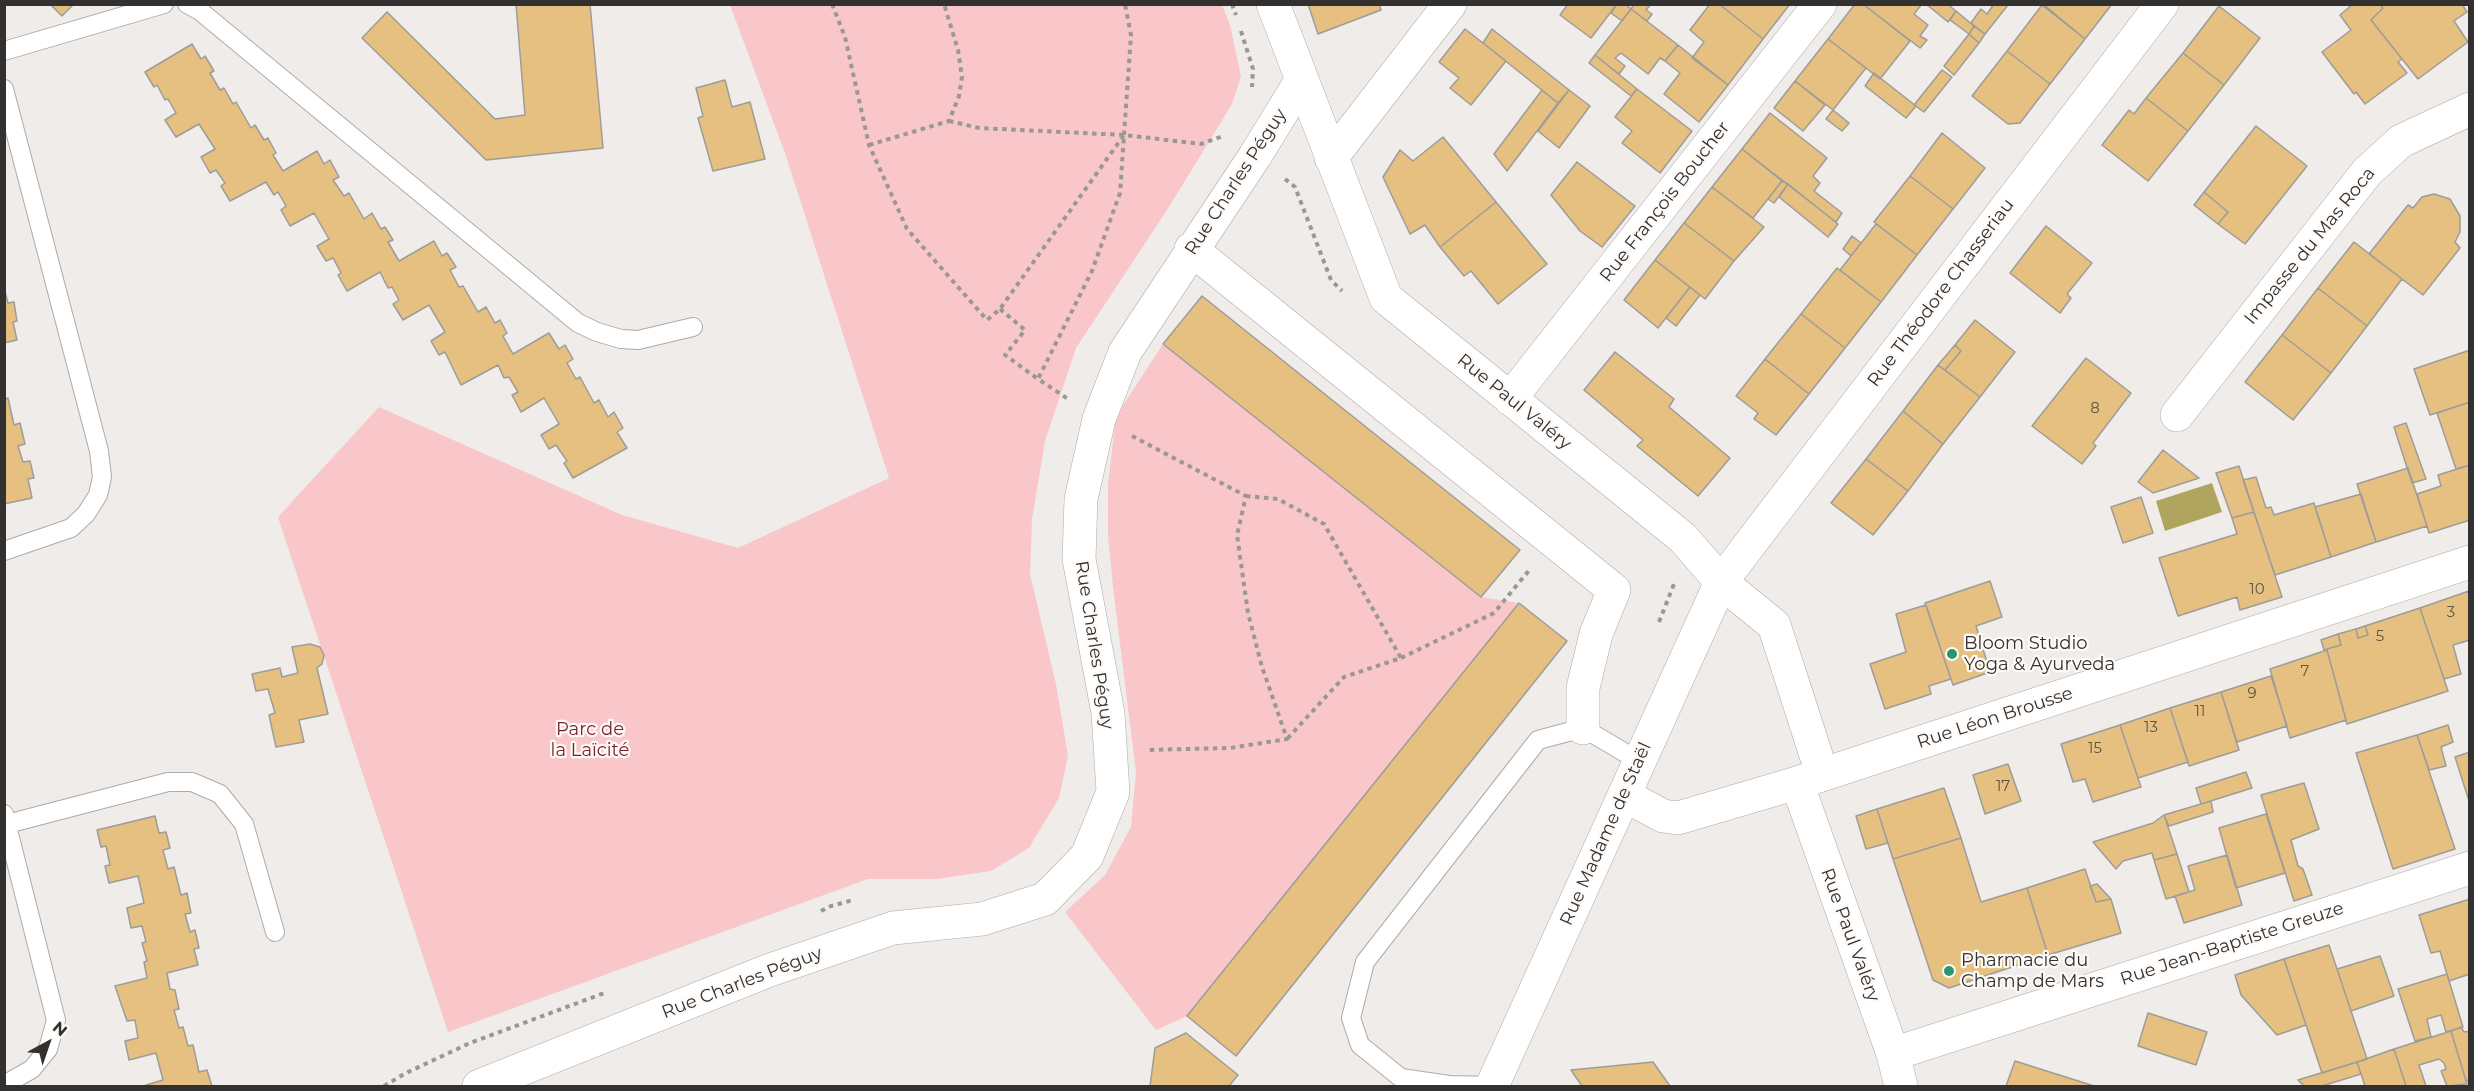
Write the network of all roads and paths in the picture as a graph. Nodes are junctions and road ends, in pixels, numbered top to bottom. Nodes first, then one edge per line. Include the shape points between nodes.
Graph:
1 (164, 4) edge
2 (187, 4) edge
3 (944, 4) edge
4 (1125, 4) edge
5 (1273, 4) edge
6 (1450, 4) edge
7 (1820, 4) edge
8 (2162, 4) edge
9 (4, 51) edge
10 (1301, 81) junction
11 (4, 88) edge
12 (2469, 109) edge
13 (948, 121) junction
14 (1124, 135) junction
15 (869, 145) dead end
16 (1220, 145) dead end
17 (1331, 158) junction
18 (1191, 249) junction
19 (1000, 309) dead end
20 (693, 327) dead end
21 (1038, 379) dead end
22 (1072, 389) dead end
23 (1509, 399) junction
24 (1066, 410) dead end
25 (2177, 415) dead end
26 (1246, 496) dead end
27 (1553, 541) junction
28 (4, 551) edge
29 (2469, 562) edge
30 (1720, 582) junction
31 (1401, 658) junction
32 (1583, 729) junction
33 (1287, 739) dead end
34 (1816, 755) dead end
35 (1639, 761) junction
36 (1797, 783) junction
37 (1624, 795) junction
38 (6, 819) edge
39 (2469, 868) edge
40 (854, 900) dead end
41 (816, 914) dead end
42 (275, 932) dead end
43 (615, 989) dead end
44 (1893, 1054) junction
45 (4, 1084) edge
46 (384, 1086) edge
47 (479, 1086) edge
48 (1492, 1086) edge
49 (1901, 1086) edge

1 - 9 lane
2 - 20 lane via 578,323 621,339 638,340
3 - 13 path via 962,77
4 - 14 path via 1131,36
5 - 10 street, Rue Paul Valéry
6 - 17 street
7 - 23 street, Rue François Boucher
8 - 30 street, Rue Théodore Chasseriau
10 - 17 street, Rue Paul Valéry
10 - 18 street, Rue Charles Péguy
11 - 28 lane via 99,451 102,477 98,495 71,528
12 - 25 street, Impasse du Mas Roca via 2401,141 2367,172
13 - 14 path via 979,128
13 - 15 path
14 - 16 path via 1201,144 1227,135
17 - 23 street, Rue Paul Valéry via 1386,298
18 - 27 street
18 - 47 street, Rue Charles Péguy via 1125,352 1099,419 1081,499 1079,559 1108,713 1113,792 1087,856 1045,899 982,919 892,928 770,970
19 - 21 path via 1025,330 1005,355
22 - 24 path
23 - 30 street, Rue Paul Valéry via 1683,538
26 - 31 path via 1278,499 1324,524
27 - 31 path via 1494,613
27 - 32 street via 1614,590 1596,634 1583,688
29 - 36 street, Rue Léon Brousse
30 - 34 street, Rue Paul Valéry via 1774,625
30 - 35 street, Rue Madame de Staël
31 - 33 path via 1344,677
32 - 35 lane
32 - 48 lane via 1539,740 1365,962 1351,1018 1360,1045 1401,1078
35 - 37 street, Rue Madame de Staël
36 - 37 street, Rue Léon Brousse via 1678,818 1663,816
36 - 44 street, Rue Paul Valéry
37 - 48 street, Rue Madame de Staël
38 - 42 lane via 168,782 192,782 220,794 244,824
38 - 45 lane via 56,1020 48,1049 32,1069
39 - 44 street, Rue Jean-Baptiste Greuze
40 - 41 path
43 - 46 path via 470,1043
44 - 49 street, Rue Paul Valéry

